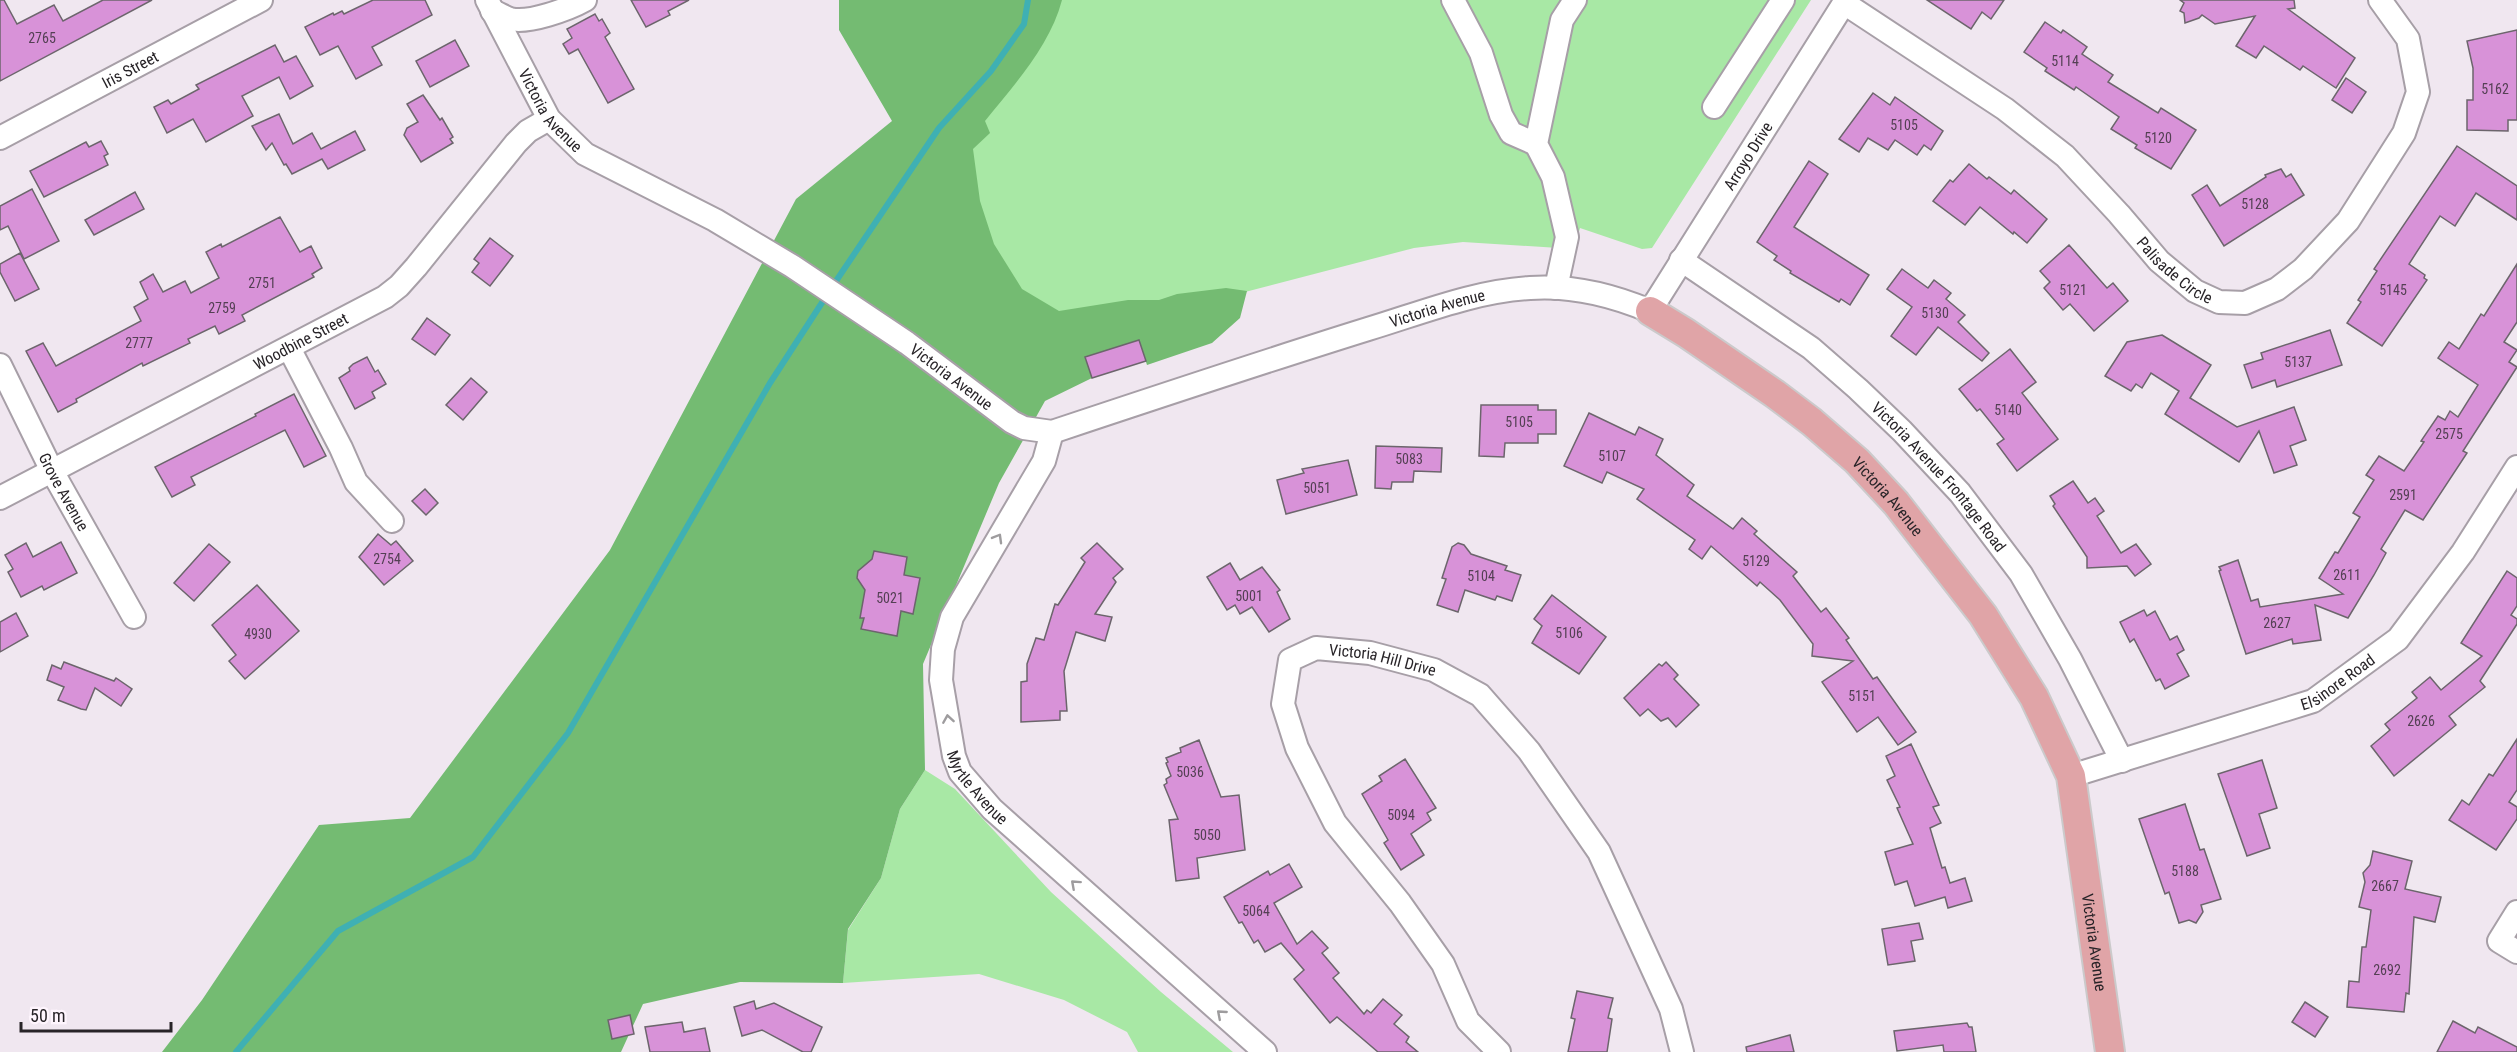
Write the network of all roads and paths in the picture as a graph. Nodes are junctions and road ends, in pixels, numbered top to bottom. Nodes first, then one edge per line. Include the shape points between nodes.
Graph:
1 (261, 0) edge
2 (585, 0) edge
3 (1453, 0) edge
4 (1575, 0) edge
5 (1783, 0) edge
6 (2380, 0) edge
7 (1845, 2) edge
8 (489, 5) edge
9 (1558, 10) edge
10 (1714, 107) dead end
11 (549, 119) junction
12 (0, 138) edge
13 (1536, 144) junction
14 (1681, 260) junction
15 (1557, 288) junction
16 (1650, 311) junction
17 (289, 348) junction
18 (0, 366) edge
19 (1052, 432) junction
20 (2517, 467) edge
21 (52, 471) junction
22 (0, 498) edge
23 (392, 521) dead end
24 (134, 617) dead end
25 (2122, 761) junction
26 (2071, 776) junction
27 (2517, 912) edge
28 (2508, 947) edge
29 (1265, 1052) edge
30 (1499, 1052) edge
31 (1682, 1052) edge
32 (2110, 1052) edge

1 - 12 street, Iris Street
2 - 8 street via 538,17 510,19
3 - 13 street via 1481,53 1501,115 1511,133
4 - 9 street
5 - 10 street
6 - 7 street, Palisade Circle via 2408,39 2418,92 2404,133 2348,221 2303,269 2277,289 2245,303 2219,302 2195,291 2159,261 2065,156 2006,109
7 - 14 street, Arroyo Drive
8 - 11 street, Victoria Avenue
9 - 13 street
11 - 17 street, Woodbine Street via 516,143 399,286 369,307
11 - 19 street, Victoria Avenue via 599,163 715,220 792,266 907,343 1012,422
13 - 15 street via 1553,177 1567,237
14 - 16 street, Arroyo Drive
14 - 25 street, Victoria Avenue Frontage Road via 1811,348 1895,424 1960,494 2021,574
15 - 16 street, Victoria Avenue via 1607,295
15 - 19 street, Victoria Avenue via 1522,288 1470,297
16 - 26 main road, Victoria Avenue via 1812,422 1857,461 1896,503 1983,615 2034,697
17 - 21 street, Woodbine Street
17 - 23 street via 356,482
18 - 21 street, Grove Avenue
29 -> 19 street, Myrtle Avenue via 992,809 960,772 954,756 941,680 943,649 952,617 1044,461
20 - 25 street, Elsinore Road via 2463,552 2398,639 2313,701
21 - 22 street, Woodbine Street
21 - 24 street, Grove Avenue
25 - 26 street, Elsinore Road
26 - 32 main road, Victoria Avenue
27 - 28 street
30 - 31 street, Victoria Hill Drive via 1468,1021 1443,964 1335,822 1297,748 1283,704 1290,660 1316,648 1370,653 1434,670 1480,695 1529,751 1599,852 1671,1008

